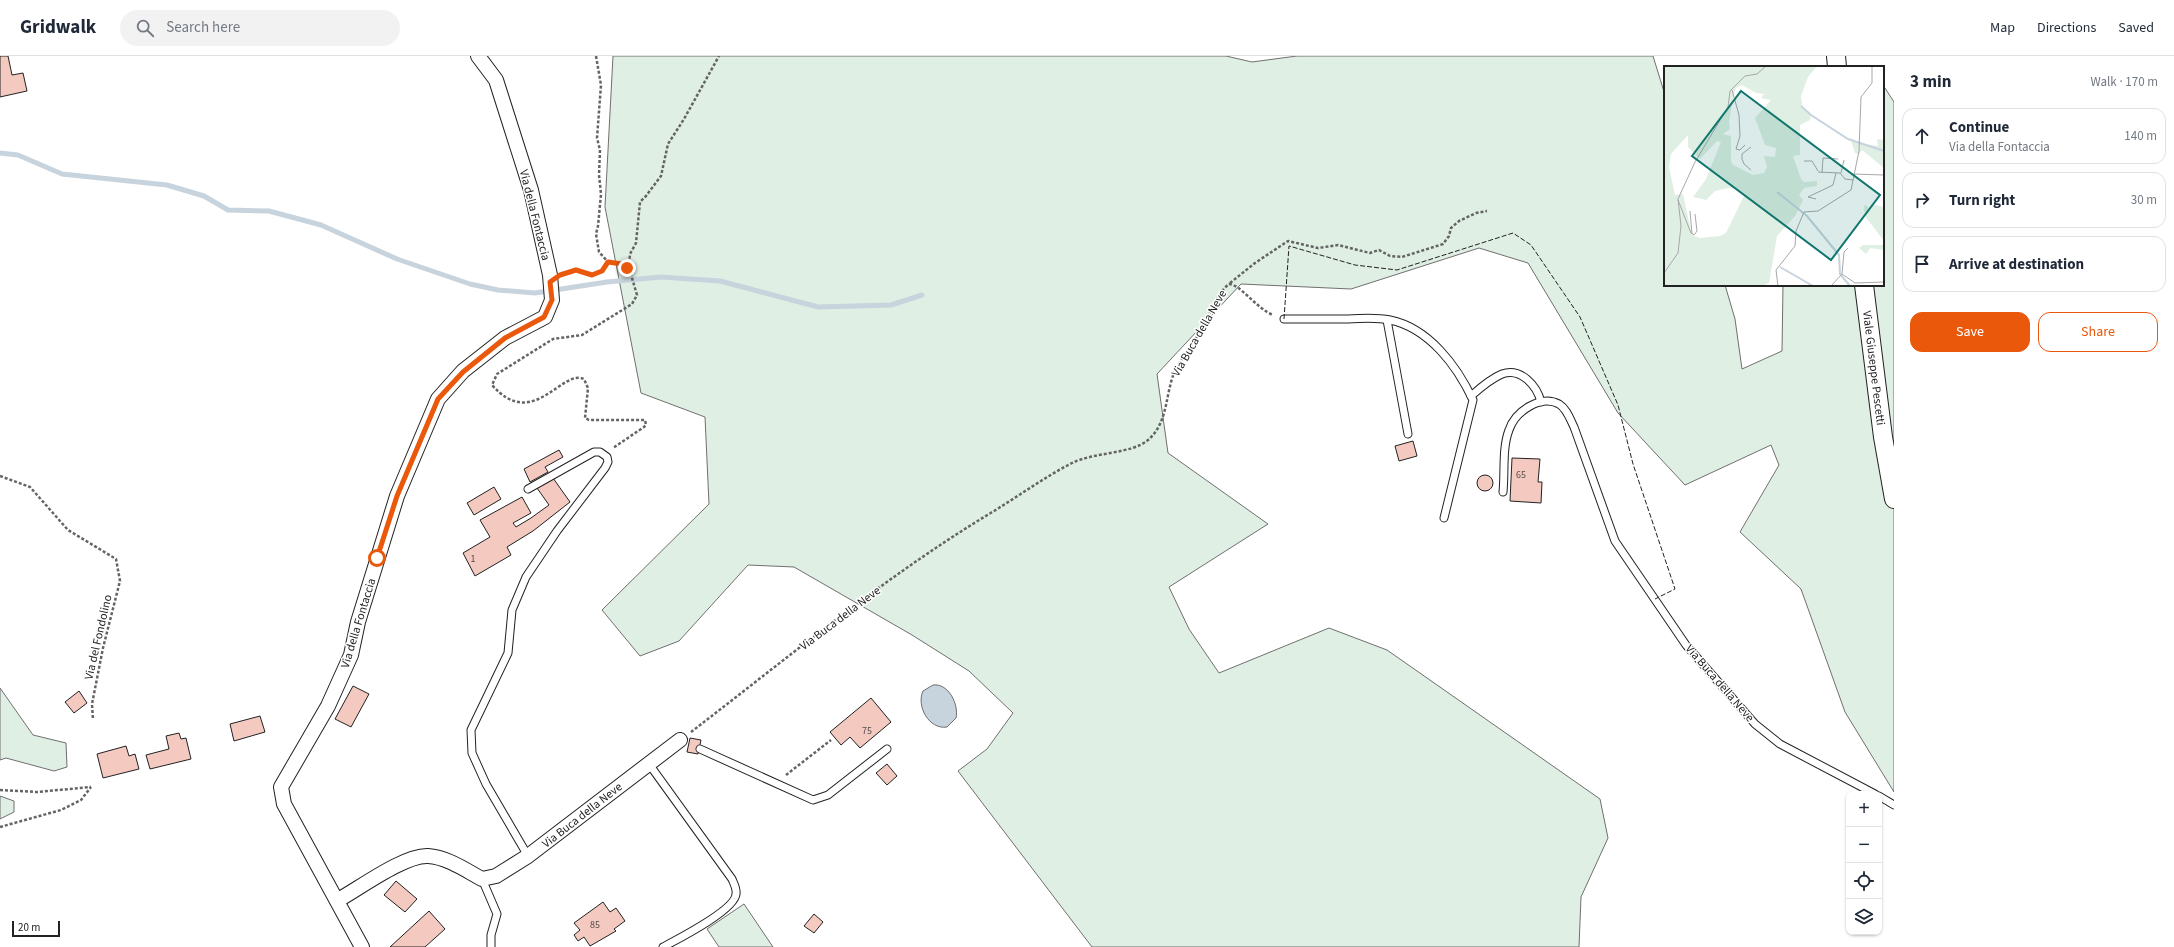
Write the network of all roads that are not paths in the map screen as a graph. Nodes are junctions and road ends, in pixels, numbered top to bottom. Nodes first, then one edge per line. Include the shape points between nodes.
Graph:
1 (478, 56) edge
2 (1836, 56) edge
3 (1838, 66) edge
4 (1864, 286) edge
5 (1284, 319) road end
6 (1387, 320) junction
7 (1471, 396) junction
8 (1541, 402) junction
9 (1408, 434) dead end
10 (528, 489) dead end
11 (1503, 492) dead end
12 (1894, 499) edge
13 (1444, 518) dead end
14 (684, 742) road end
15 (700, 749) dead end
16 (887, 749) dead end
17 (649, 764) junction
18 (1869, 791) edge
19 (1882, 798) edge
20 (1894, 805) edge
21 (528, 856) junction
22 (482, 880) junction
23 (338, 900) junction
24 (362, 947) edge
25 (491, 947) edge
26 (663, 947) edge

1 - 23 street, Via della Fontaccia via 496,80 531,190 551,284 552,300 544,317 505,338 463,372 438,399 397,496 358,622 351,656 328,706 281,787 284,804
2 - 3 street
4 - 12 street, Viale Giuseppe Pescetti via 1883,437
5 - 6 lane
6 - 7 lane via 1412,327 1428,338 1444,356
6 - 9 lane
7 - 8 lane via 1488,382 1502,374 1510,373 1525,377
7 - 13 lane via 1472,407
8 - 11 lane via 1518,415 1510,428 1507,436
8 - 18 lane, Via Buca della Neve via 1558,404 1569,417 1615,541 1686,644 1755,724 1780,744
10 - 21 lane via 594,452 607,457 605,468 526,577 512,610 508,653 471,730 472,753 486,784
14 - 17 street, Via Buca della Neve
15 - 16 lane via 813,800 828,795
17 - 21 street, Via Buca della Neve
17 - 26 lane via 732,879 736,895 733,902 715,916
19 - 20 lane
21 - 22 street, Via Buca della Neve via 496,876
22 - 23 street via 444,860 429,856 414,858
22 - 25 lane via 497,914 491,935
23 - 24 street, Via della Fontaccia

